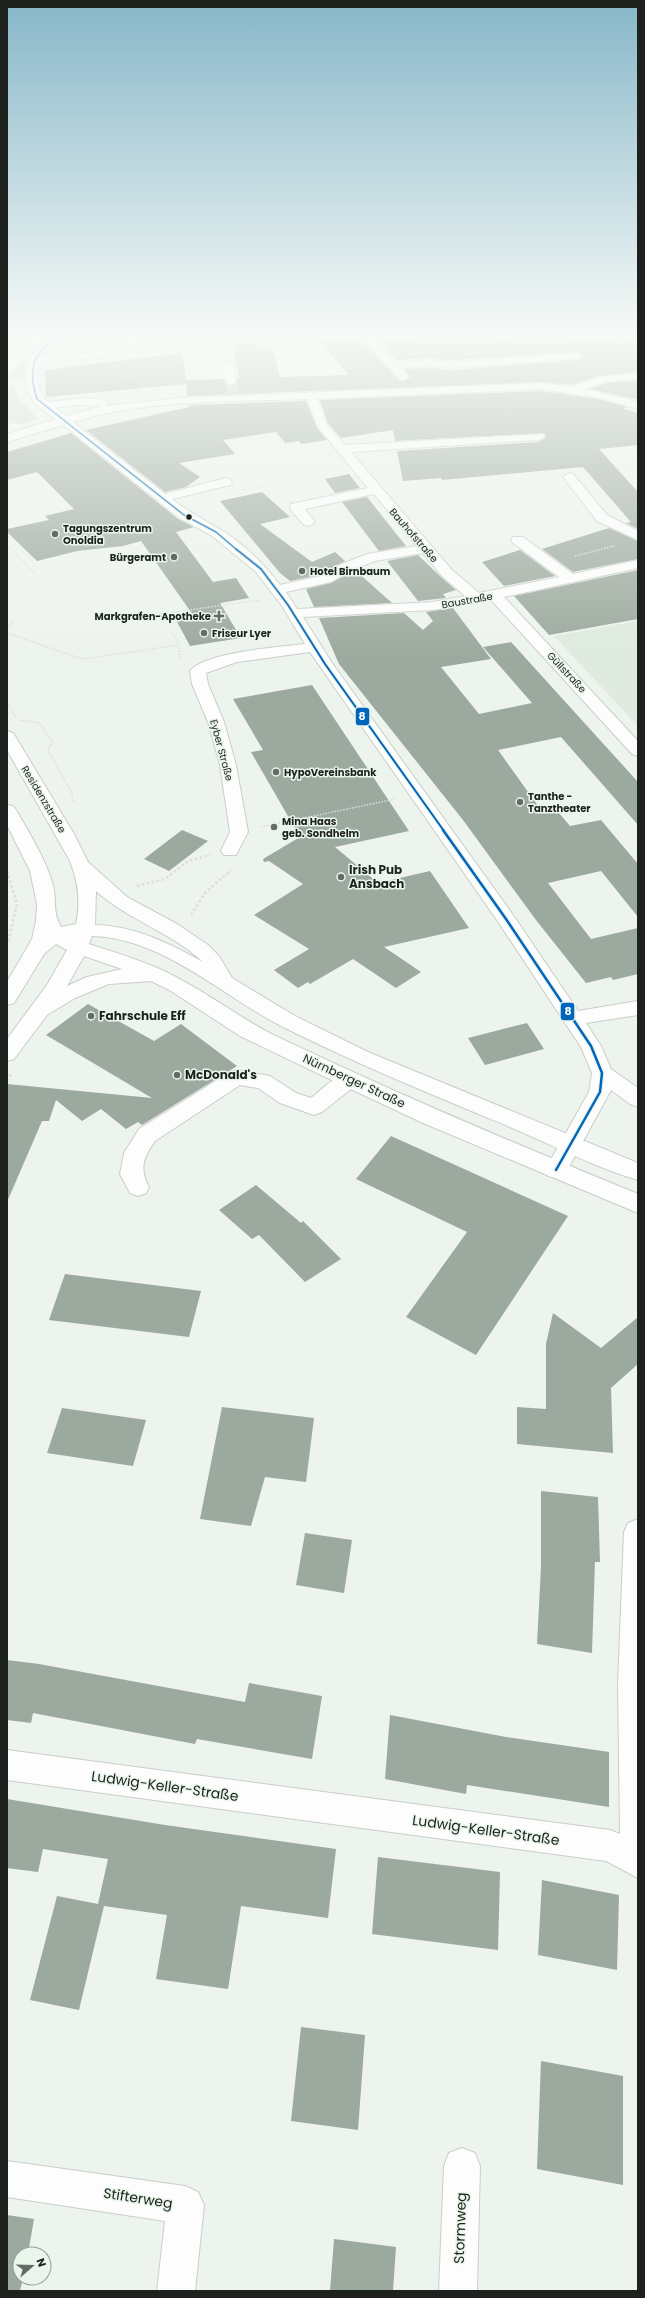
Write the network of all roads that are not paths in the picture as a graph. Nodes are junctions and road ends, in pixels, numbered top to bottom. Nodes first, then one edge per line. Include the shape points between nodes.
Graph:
1 (88, 440) edge
2 (335, 440) edge
3 (475, 440) edge
4 (343, 449) junction
5 (214, 470) dead end
6 (569, 477) dead end
7 (376, 490) junction
8 (162, 498) junction
9 (309, 522) dead end
10 (638, 536) edge
11 (518, 540) dead end
12 (426, 549) junction
13 (638, 564) edge
14 (571, 579) junction
15 (280, 593) junction
16 (494, 595) junction
17 (476, 598) junction
18 (293, 613) junction
19 (313, 647) junction
20 (7, 736) edge
21 (638, 751) edge
22 (7, 810) edge
23 (230, 851) road end
24 (80, 864) junction
25 (46, 917) junction
26 (84, 929) junction
27 (55, 935) junction
28 (78, 948) junction
29 (34, 952) junction
30 (161, 977) junction
31 (226, 983) junction
32 (7, 998) edge
33 (638, 1008) edge
34 (572, 1019) junction
35 (28, 1024) junction
36 (7, 1054) edge
37 (602, 1073) junction
38 (349, 1080) junction
39 (638, 1099) edge
40 (570, 1144) junction
41 (556, 1170) junction
42 (638, 1172) edge
43 (138, 1187) dead end
44 (638, 1204) edge
45 (638, 1532) edge
46 (7, 1765) edge
47 (637, 1861) edge
48 (462, 2166) dead end
49 (7, 2179) edge
50 (176, 2291) edge
51 (458, 2291) edge

1 - 8 street
2 - 4 street, Bauhofstraße
3 - 4 street
4 - 7 street, Bauhofstraße
5 - 8 street via 231,486
6 - 10 street via 602,518
7 - 9 street via 296,507
7 - 12 street, Bauhofstraße
8 - 15 street via 184,515 216,532 261,569
11 - 14 street
12 - 15 street via 372,557 342,569 326,580
12 - 17 street, Bauhofstraße via 447,573
13 - 14 street, Baustraße
14 - 16 street, Baustraße
15 - 18 street
16 - 17 street, Baustraße
16 - 21 street, Güllstraße
17 - 18 street, Baustraße via 433,606
18 - 19 street
19 - 23 street, Eyber Straße via 225,660 198,671 200,684 216,722 228,765 239,832
19 - 34 street via 506,919
20 - 24 street, Residenzstraße
22 - 25 street via 41,872
24 - 26 street via 88,902
24 - 31 street, Nürnberger Straße via 102,886 127,905 181,935 212,959
25 - 27 street
25 - 29 street
26 - 27 street, Nürnberger Straße
26 - 28 street
26 - 31 street, Nürnberger Straße via 135,936
27 - 28 street, Nürnberger Straße
27 - 29 street, Nürnberger Straße
28 - 30 street, Nürnberger Straße via 127,963
28 - 35 street via 61,978
29 - 32 street
30 - 35 street, Nürnberger Straße via 134,974 98,981 64,996
30 - 38 street, Nürnberger Straße via 247,1031
31 - 40 street, Nürnberger Straße via 288,1021 361,1057
33 - 34 street
34 - 37 street via 591,1046
35 - 36 street
37 - 39 street
37 - 40 street via 600,1092
38 - 41 street, Nürnberger Straße
38 - 43 street via 314,1107 288,1098 263,1081 237,1077 147,1135 135,1153 131,1174
40 - 41 street
40 - 42 street, Nürnberger Straße
41 - 44 street, Nürnberger Straße
45 - 47 street, Ludwig-Keller-Straße via 633,1684
46 - 47 street, Ludwig-Keller-Straße via 610,1846
48 - 51 street, Stormweg
49 - 50 street, Stifterweg via 185,2205

